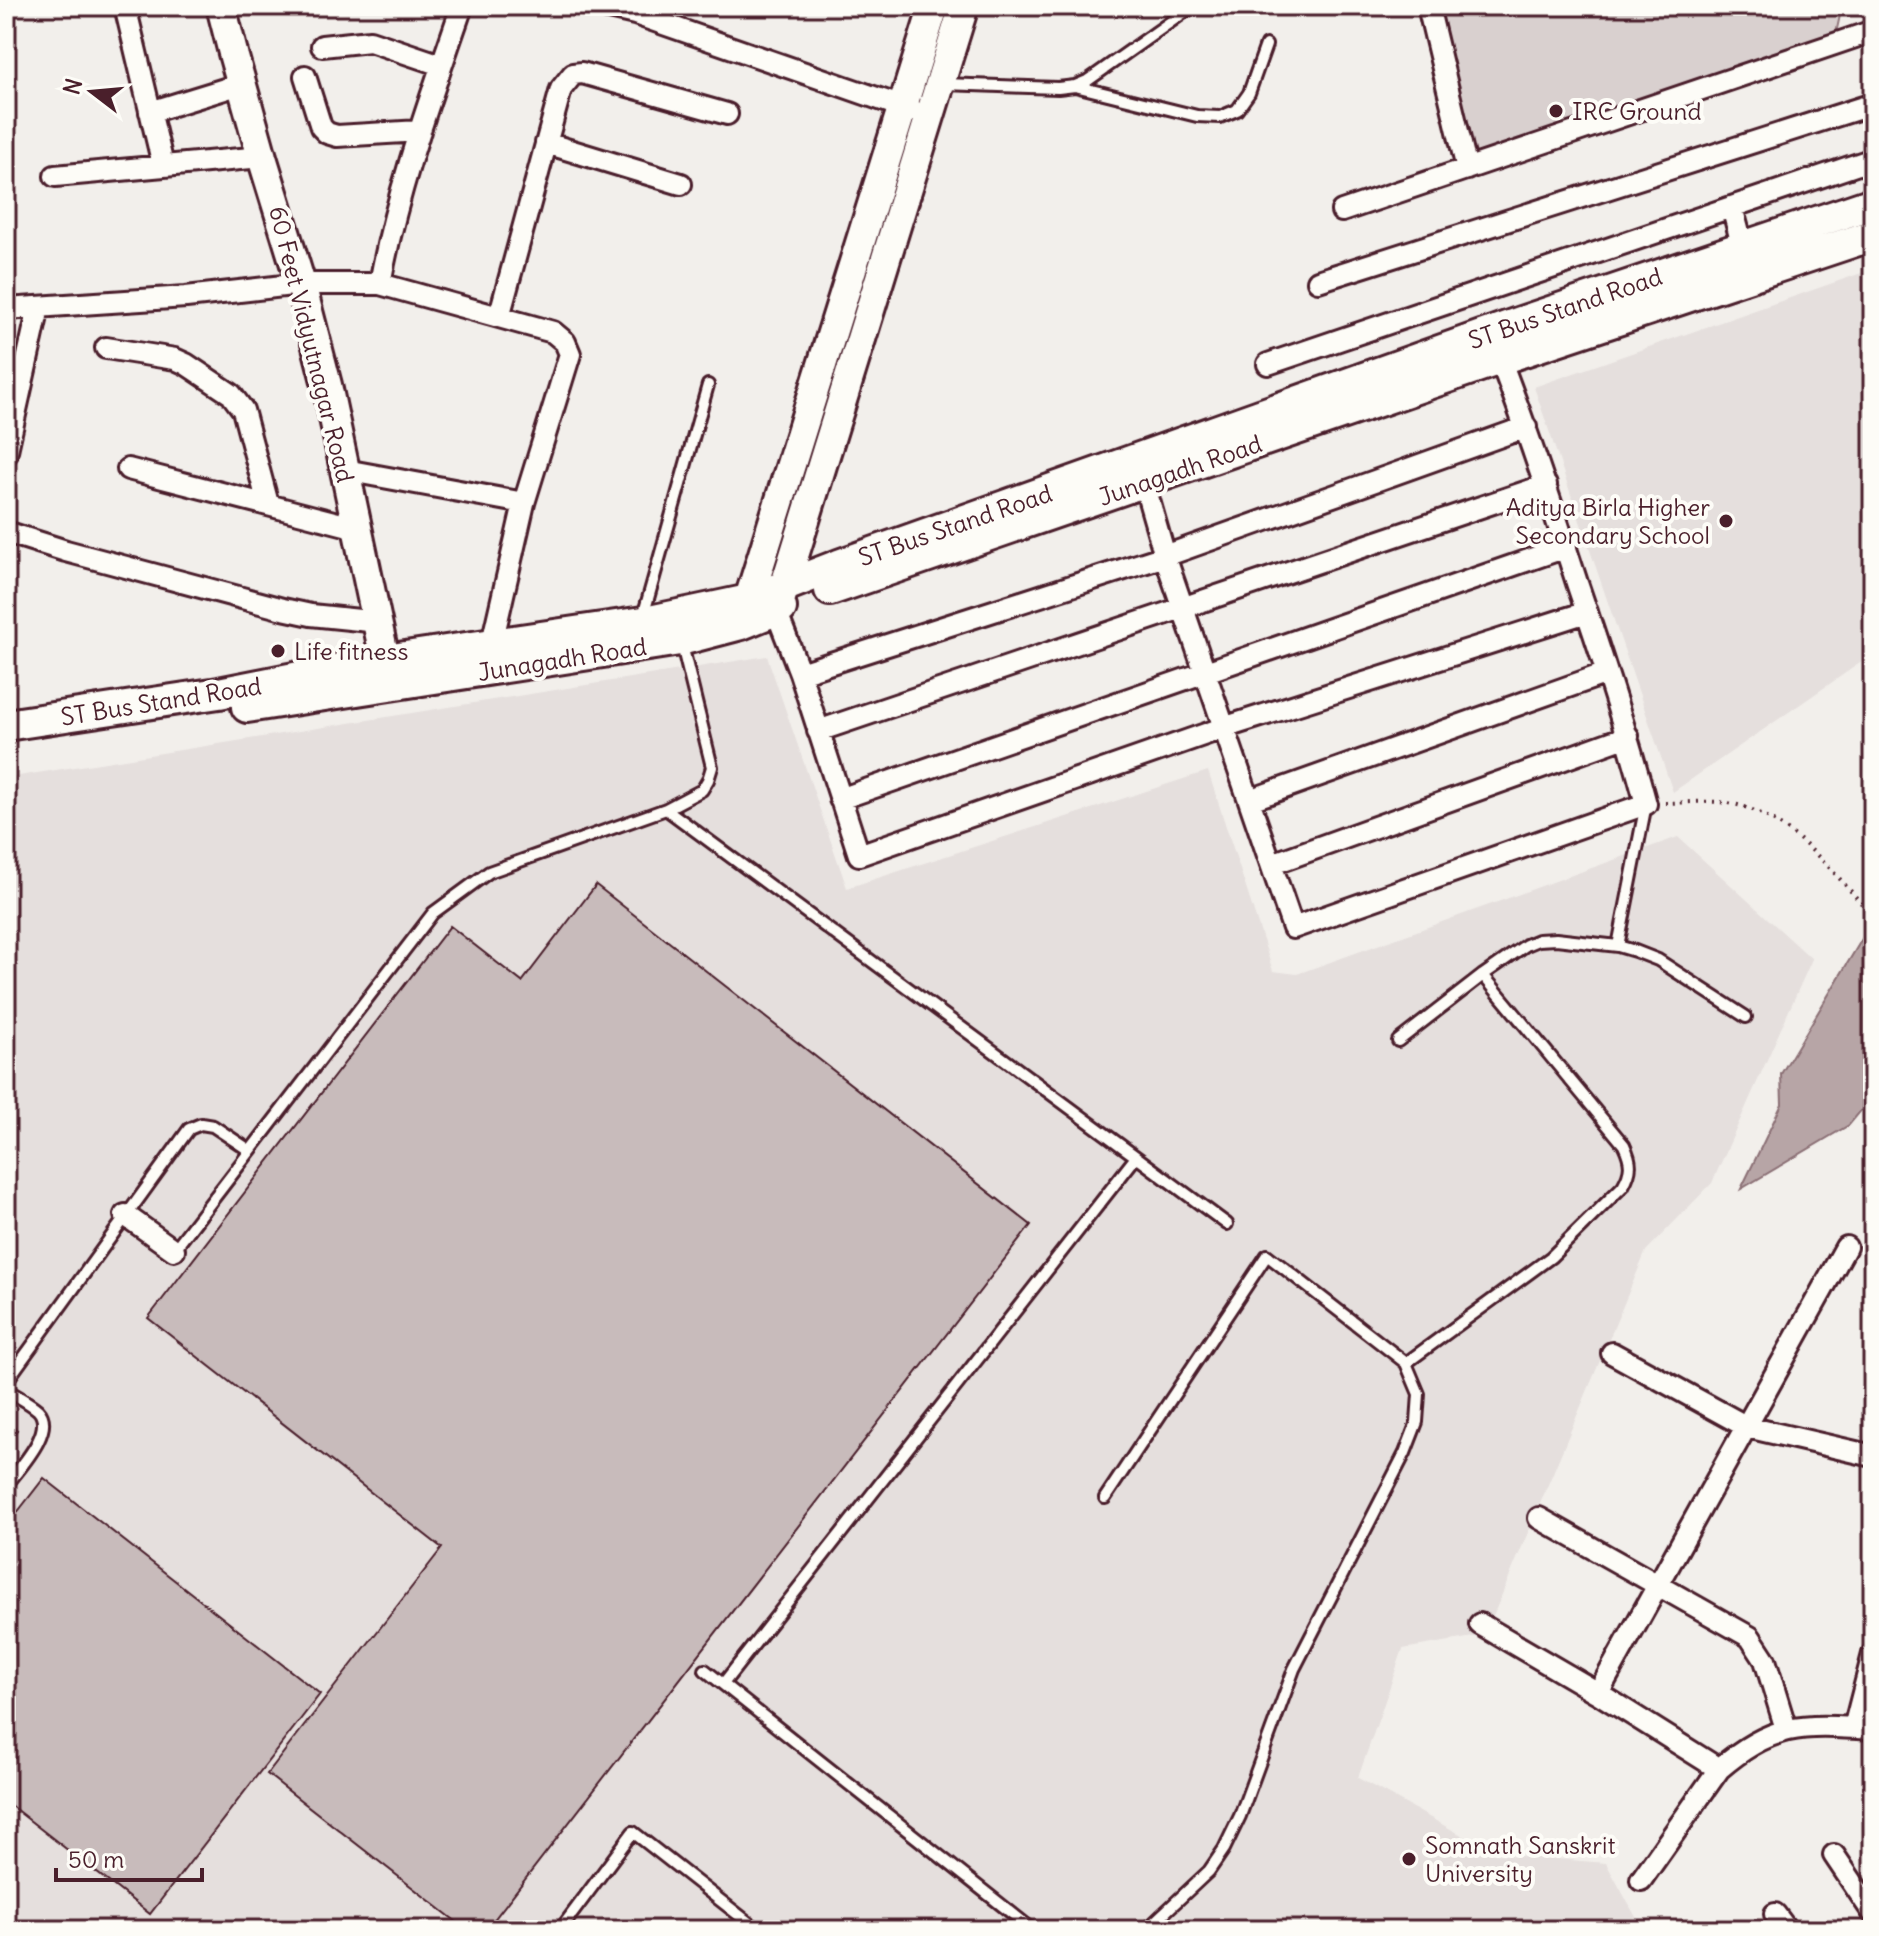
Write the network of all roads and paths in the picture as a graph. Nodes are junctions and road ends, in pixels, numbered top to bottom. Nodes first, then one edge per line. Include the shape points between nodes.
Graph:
1 (125, 6) edge
2 (221, 6) edge
3 (462, 6) edge
4 (600, 6) edge
5 (934, 6) edge
6 (964, 6) edge
7 (1193, 6) edge
8 (1428, 6) edge
9 (636, 10) edge
10 (1873, 31) edge
11 (1266, 45) dead end
12 (322, 46) dead end
13 (441, 65) junction
14 (305, 76) dead end
15 (241, 84) junction
16 (940, 84) junction
17 (1075, 86) junction
18 (1873, 104) edge
19 (902, 107) junction
20 (150, 112) junction
21 (727, 114) dead end
22 (930, 116) junction
23 (420, 131) junction
24 (546, 143) junction
25 (262, 157) junction
26 (1873, 159) edge
27 (163, 165) junction
28 (1467, 169) junction
29 (55, 176) dead end
30 (681, 184) dead end
31 (1873, 203) edge
32 (1732, 207) junction
33 (1342, 211) dead end
34 (1873, 235) edge
35 (1743, 248) junction
36 (1318, 281) dead end
37 (301, 284) junction
38 (380, 284) junction
39 (39, 307) junction
40 (6, 309) edge
41 (499, 317) junction
42 (106, 348) dead end
43 (1500, 359) junction
44 (1268, 364) dead end
45 (708, 385) dead end
46 (1526, 427) junction
47 (6, 455) edge
48 (128, 469) dead end
49 (345, 470) junction
50 (1144, 483) junction
51 (1546, 485) junction
52 (524, 503) junction
53 (268, 504) junction
54 (357, 528) junction
55 (6, 532) edge
56 (1566, 547) junction
57 (1165, 556) junction
58 (763, 606) junction
59 (1183, 608) junction
60 (1587, 612) junction
61 (379, 622) junction
62 (641, 622) junction
63 (680, 640) junction
64 (489, 657) junction
65 (388, 672) junction
66 (1205, 672) junction
67 (800, 673) junction
68 (1607, 673) junction
69 (6, 725) edge
70 (1223, 728) junction
71 (818, 731) junction
72 (1628, 736) junction
73 (6, 746) edge
74 (840, 799) junction
75 (1250, 800) junction
76 (1646, 804) junction
77 (666, 809) junction
78 (1272, 864) junction
79 (1873, 917) edge
80 (1618, 946) junction
81 (1483, 975) junction
82 (1746, 1017) dead end
83 (1398, 1041) dead end
84 (249, 1150) junction
85 (1136, 1157) junction
86 (125, 1215) junction
87 (1227, 1224) dead end
88 (1846, 1247) dead end
89 (174, 1250) joint
90 (1612, 1353) dead end
91 (1406, 1363) junction
92 (6, 1382) edge
93 (6, 1389) edge
94 (1747, 1427) junction
95 (1873, 1456) edge
96 (6, 1486) edge
97 (1105, 1498) dead end
98 (1539, 1518) dead end
99 (1658, 1585) junction
100 (1480, 1624) dead end
101 (1873, 1654) edge
102 (705, 1670) dead end
103 (723, 1684) junction
104 (1598, 1693) junction
105 (1863, 1728) edge
106 (1786, 1729) junction
107 (1719, 1769) junction
108 (1834, 1855) dead end
109 (1641, 1880) dead end
110 (1873, 1913) edge
111 (560, 1930) edge
112 (758, 1930) edge
113 (1033, 1930) edge
114 (1146, 1930) edge

1 - 20 street
2 - 15 street, 60 Feet Vidyutnagar Road
3 - 13 street
4 - 9 street
5 - 19 street
6 - 16 street
7 - 17 lane
8 - 28 street
9 - 19 street
10 - 28 street
11 - 17 lane via 1249,93 1237,110 1220,117
12 - 13 street via 370,41
13 - 23 street
14 - 23 street via 327,133
15 - 20 street
15 - 25 street, 60 Feet Vidyutnagar Road
16 - 17 lane
16 - 22 street
18 - 36 street
19 - 22 street
19 - 58 street
20 - 27 street
21 - 24 street via 573,74 561,89
22 - 58 street
23 - 38 street
24 - 30 street
24 - 41 street
25 - 27 street
25 - 37 street, 60 Feet Vidyutnagar Road
26 - 32 street
27 - 29 street
28 - 33 street
31 - 35 main road, ST Bus Stand Road
32 - 35 street
32 - 44 street
34 - 43 main road, Junagadh Road
35 - 58 main road, ST Bus Stand Road via 839,565
37 - 38 street
37 - 39 street
37 - 49 street, 60 Feet Vidyutnagar Road
38 - 41 street
39 - 40 street
39 - 47 street
41 - 52 street via 553,332 570,354
42 - 53 street via 175,359 231,394 243,410
43 - 46 street
43 - 50 main road, Junagadh Road
45 - 62 lane
46 - 51 street
46 - 57 street
48 - 53 street
49 - 52 street
49 - 54 street, 60 Feet Vidyutnagar Road
50 - 57 street
50 - 58 main road, Junagadh Road via 807,598
51 - 56 street
51 - 59 street
52 - 64 street
53 - 54 street
54 - 61 street, 60 Feet Vidyutnagar Road
55 - 61 street via 283,609
56 - 60 street
56 - 66 street
57 - 59 street
57 - 67 street
58 - 62 main road, ST Bus Stand Road
58 - 63 main road, Junagadh Road
58 - 67 street
59 - 66 street
59 - 71 street
60 - 68 street
60 - 70 street
61 - 65 street, 60 Feet Vidyutnagar Road
62 - 64 main road, ST Bus Stand Road
63 - 64 main road, Junagadh Road
63 - 77 lane via 712,767 702,790
64 - 65 main road, ST Bus Stand Road
65 - 69 main road, ST Bus Stand Road
65 - 73 main road
66 - 70 street
66 - 74 street
67 - 71 street
68 - 72 street
68 - 75 street
70 - 74 street via 859,855
70 - 75 street
71 - 74 street
72 - 76 street
72 - 78 street
75 - 78 street
76 - 78 street via 1293,928
76 - 79 path via 1723,802 1763,813 1829,865
76 - 80 lane
77 - 84 lane via 489,872 433,913
77 - 85 lane
80 - 81 lane via 1538,940
80 - 82 lane via 1658,960
81 - 83 lane
81 - 91 lane via 1624,1145 1630,1173 1551,1257
84 - 86 lane via 213,1126 189,1129
84 - 89 lane
85 - 87 lane
85 - 103 lane
86 - 89 street
86 - 92 lane
88 - 94 street
90 - 94 street
91 - 97 lane via 1267,1255
91 - 114 lane via 1419,1394 1417,1422 1294,1669 1240,1816 1209,1871
93 - 96 lane via 39,1412 44,1422 42,1436
94 - 95 street
94 - 99 street
98 - 99 street
99 - 104 street
99 - 106 street via 1750,1637 1765,1660
100 - 104 street
101 - 105 street
102 - 103 lane
103 - 113 lane
104 - 107 street
105 - 106 street
106 - 107 street
107 - 109 street
108 - 110 street
111 - 112 lane via 633,1832

